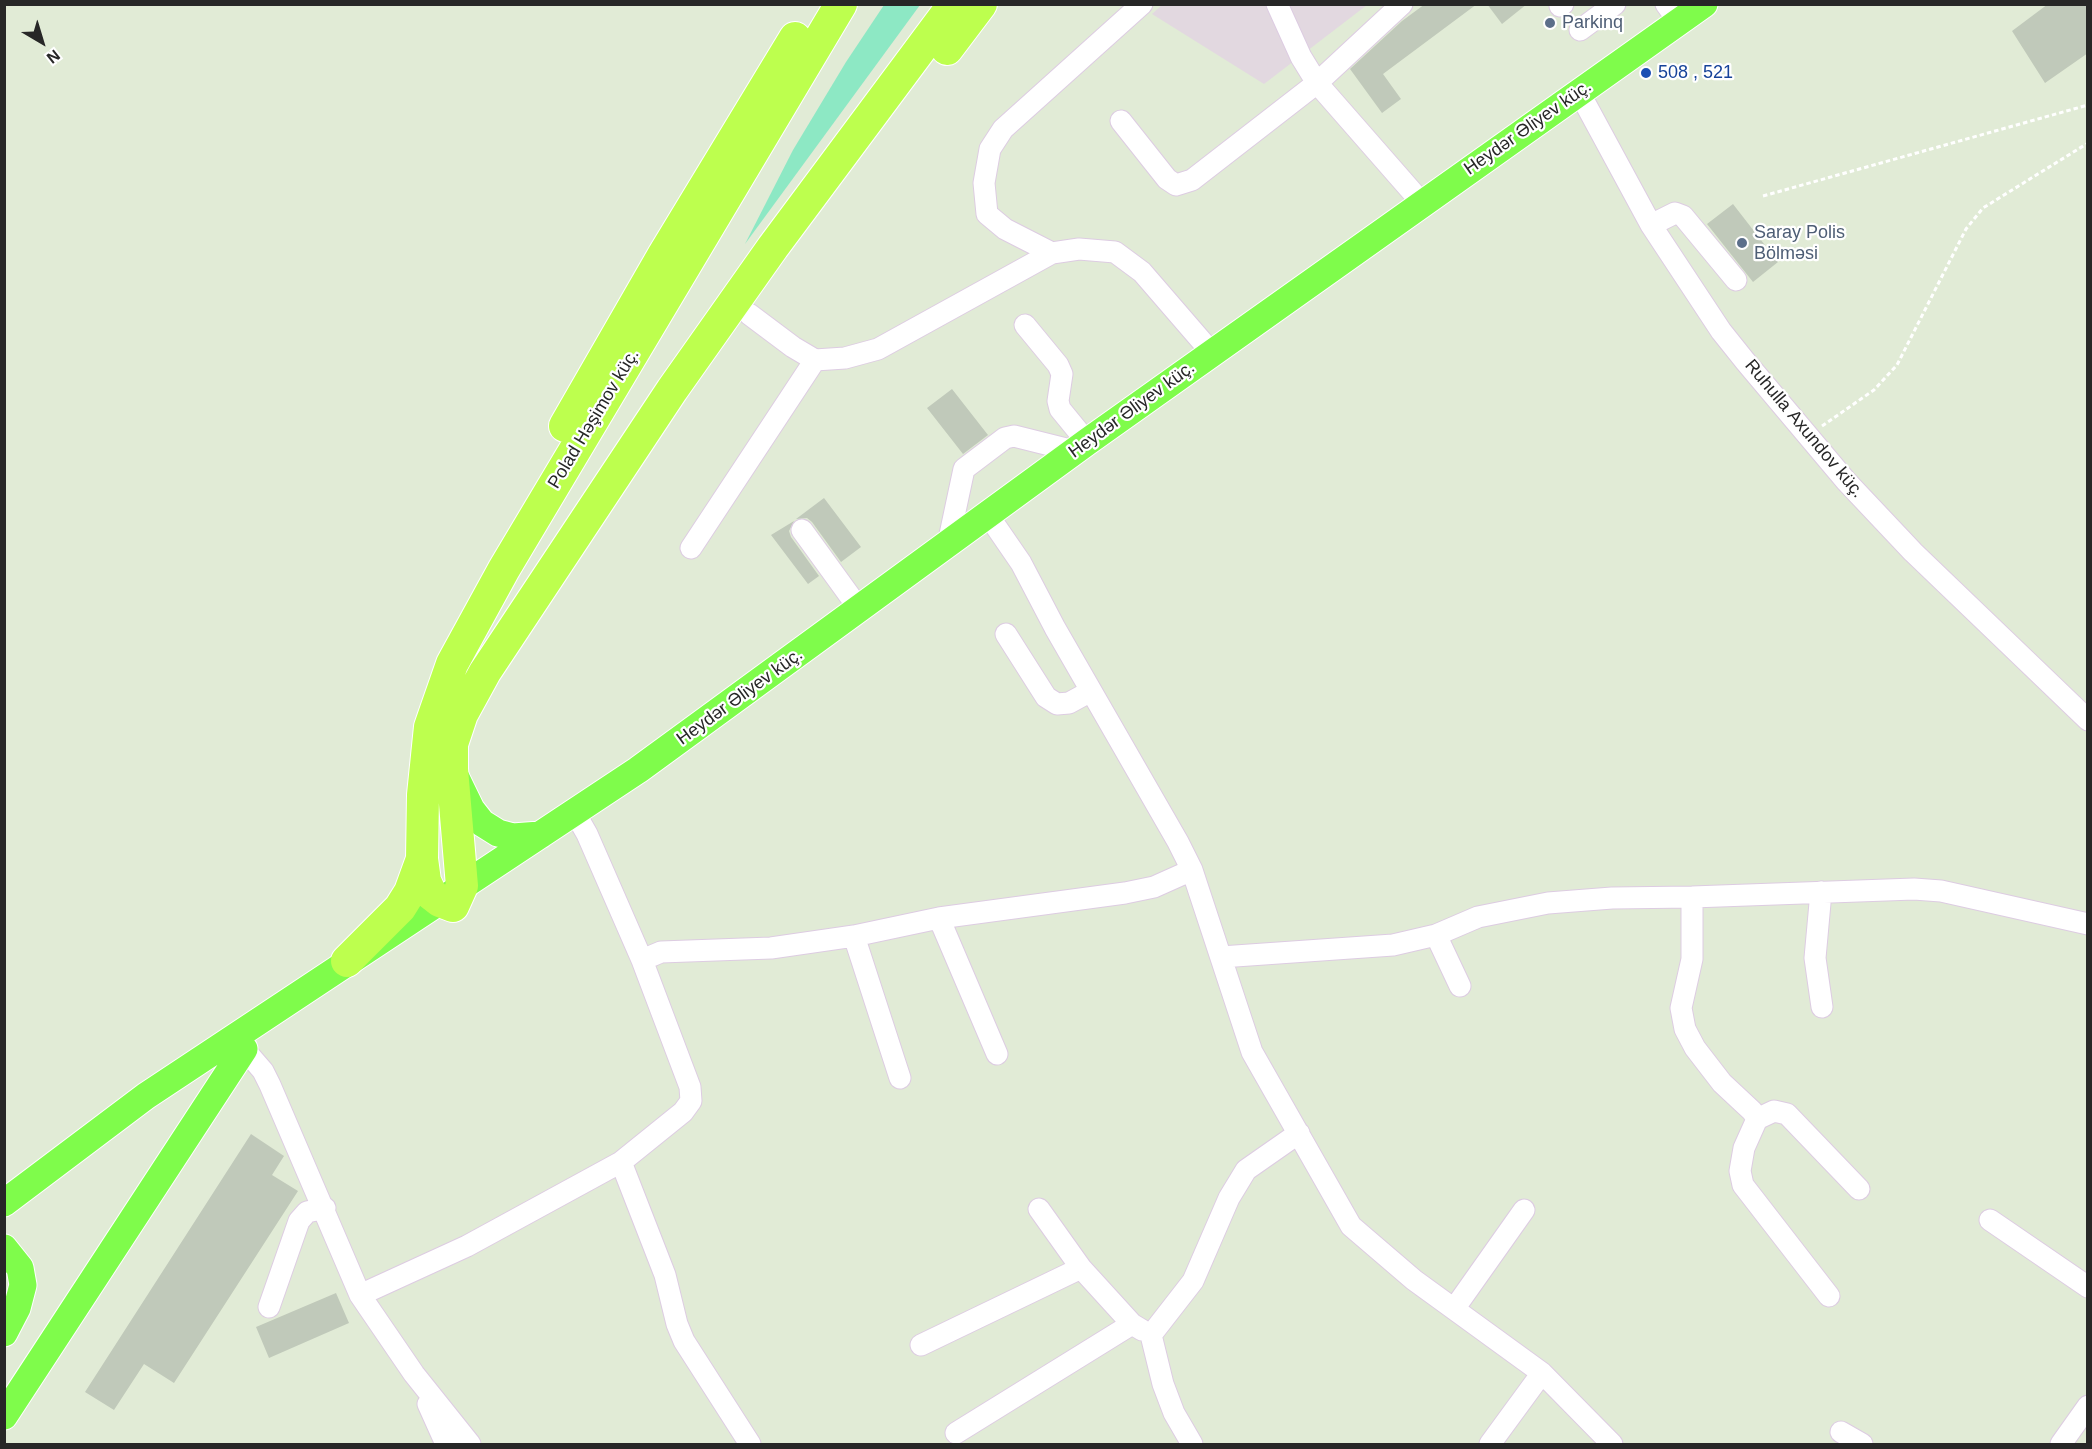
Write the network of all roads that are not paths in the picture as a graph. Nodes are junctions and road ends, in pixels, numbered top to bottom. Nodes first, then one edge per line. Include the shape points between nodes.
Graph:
1 (817, 4) edge
2 (841, 4) edge
3 (954, 4) edge
4 (981, 4) edge
5 (1142, 4) edge
6 (1277, 4) edge
7 (1402, 4) edge
8 (1615, 4) edge
9 (1704, 4) edge
10 (1673, 13) edge
11 (1580, 30) dead end
12 (1317, 83) junction
13 (1579, 92) junction
14 (1121, 121) dead end
15 (1422, 203) junction
16 (1651, 225) junction
17 (1052, 253) junction
18 (1736, 280) dead end
19 (750, 314) junction
20 (1025, 325) dead end
21 (1212, 353) junction
22 (815, 360) junction
23 (1081, 447) junction
24 (988, 514) junction
25 (802, 530) dead end
26 (948, 544) junction
27 (691, 548) dead end
28 (537, 594) junction
29 (860, 610) junction
30 (1006, 634) dead end
31 (452, 664) junction
32 (1091, 691) junction
33 (2088, 720) edge
34 (452, 769) junction
35 (569, 817) junction
36 (540, 835) junction
37 (422, 859) junction
38 (1192, 870) junction
39 (1821, 892) junction
40 (1692, 897) junction
41 (453, 906) junction
42 (939, 918) junction
43 (2088, 924) edge
44 (1436, 934) junction
45 (854, 936) junction
46 (1221, 957) junction
47 (642, 960) junction
48 (347, 961) junction
49 (1460, 986) dead end
50 (1822, 1007) dead end
51 (244, 1049) junction
52 (997, 1054) dead end
53 (900, 1078) dead end
54 (1757, 1119) junction
55 (1299, 1133) junction
56 (621, 1162) junction
57 (1859, 1189) dead end
58 (4, 1203) edge
59 (325, 1208) junction
60 (4, 1209) edge
61 (1039, 1209) dead end
62 (1524, 1210) dead end
63 (1990, 1220) dead end
64 (4, 1248) edge
65 (1081, 1268) junction
66 (2088, 1287) edge
67 (360, 1295) junction
68 (1829, 1296) dead end
69 (269, 1307) dead end
70 (1454, 1309) junction
71 (1132, 1324) junction
72 (4, 1333) edge
73 (1151, 1335) junction
74 (921, 1345) dead end
75 (1542, 1373) junction
76 (414, 1374) junction
77 (2088, 1406) edge
78 (4, 1416) edge
79 (1840, 1432) dead end
80 (956, 1433) dead end
81 (446, 1444) edge
82 (470, 1444) edge
83 (750, 1444) edge
84 (1192, 1444) edge
85 (1490, 1444) edge
86 (1612, 1444) edge
87 (1862, 1444) edge
88 (2061, 1444) edge

1 - 31 highway via 664,254 520,504 472,604
2 - 31 highway, Polad Həşimov küç. via 509,559
3 - 28 highway via 719,324
4 - 19 highway
5 - 17 street via 1003,129 990,149 984,183 987,214
6 - 12 street via 1300,57
7 - 12 street
8 - 11 street
9 - 10 main road, Heydər Əliyev küç.
10 - 13 main road, Heydər Əliyev küç.
12 - 14 street via 1192,180 1176,185
12 - 15 street
13 - 15 main road, Heydər Əliyev küç.
13 - 16 street, Ruhulla Axundov küç.
15 - 21 main road, Heydər Əliyev küç.
16 - 18 street via 1675,213 1683,216
16 - 33 street, Ruhulla Axundov küç. via 1721,331 1808,435 1913,552
17 - 21 street via 1079,249 1115,252 1142,272
17 - 22 street via 878,349 845,358
19 - 22 street
19 - 28 highway
20 - 23 street via 1058,365 1062,374 1060,409
21 - 23 main road, Heydər Əliyev küç.
22 - 27 street
23 - 24 main road, Heydər Əliyev küç.
23 - 26 street via 1014,436 1005,438 964,469
24 - 26 main road, Heydər Əliyev küç.
24 - 32 street via 1021,563
25 - 29 street
26 - 29 main road, Heydər Əliyev küç.
28 - 34 highway via 462,714 452,744
29 - 35 main road, Heydər Əliyev küç.
30 - 32 street via 1046,697 1057,704 1069,703
31 - 37 highway, Polad Həşimov küç. via 430,728
32 - 38 street
34 - 36 main road via 482,823 506,835
34 - 41 highway via 463,875
35 - 36 main road
35 - 41 main road
35 - 47 street via 587,834
36 - 48 main road
37 - 41 highway via 431,894
37 - 48 highway via 400,908
38 - 42 street via 1154,887 1125,893
38 - 46 street
39 - 40 street
39 - 43 street via 1941,891
39 - 50 street via 1815,958
40 - 44 street via 1612,897 1548,903 1479,917
40 - 54 street via 1692,959 1681,1008 1685,1029 1722,1083
41 - 51 main road
42 - 45 street
42 - 52 street
44 - 46 street via 1394,945
44 - 49 street
45 - 47 street via 771,948 661,952
45 - 53 street
46 - 55 street via 1252,1052
47 - 56 street via 690,1087 691,1101 683,1112
48 - 58 main road via 146,1096
51 - 59 street via 266,1078
51 - 60 main road
51 - 78 main road
54 - 57 street via 1774,1111 1787,1114
54 - 68 street via 1744,1148 1740,1171 1743,1185
55 - 70 street via 1351,1226
55 - 73 street via 1246,1170 1229,1198 1193,1281
56 - 67 street via 467,1246
56 - 83 street via 665,1275 684,1341
59 - 67 street
59 - 69 street via 307,1212 299,1221
61 - 65 street
62 - 70 street
63 - 66 street
64 - 72 main road via 20,1268 23,1285
65 - 71 street
65 - 74 street
67 - 76 street
70 - 75 street
71 - 73 street
71 - 80 street
73 - 84 street via 1163,1384
75 - 85 street
75 - 86 street
76 - 81 street
76 - 82 street
77 - 88 street
79 - 87 street

